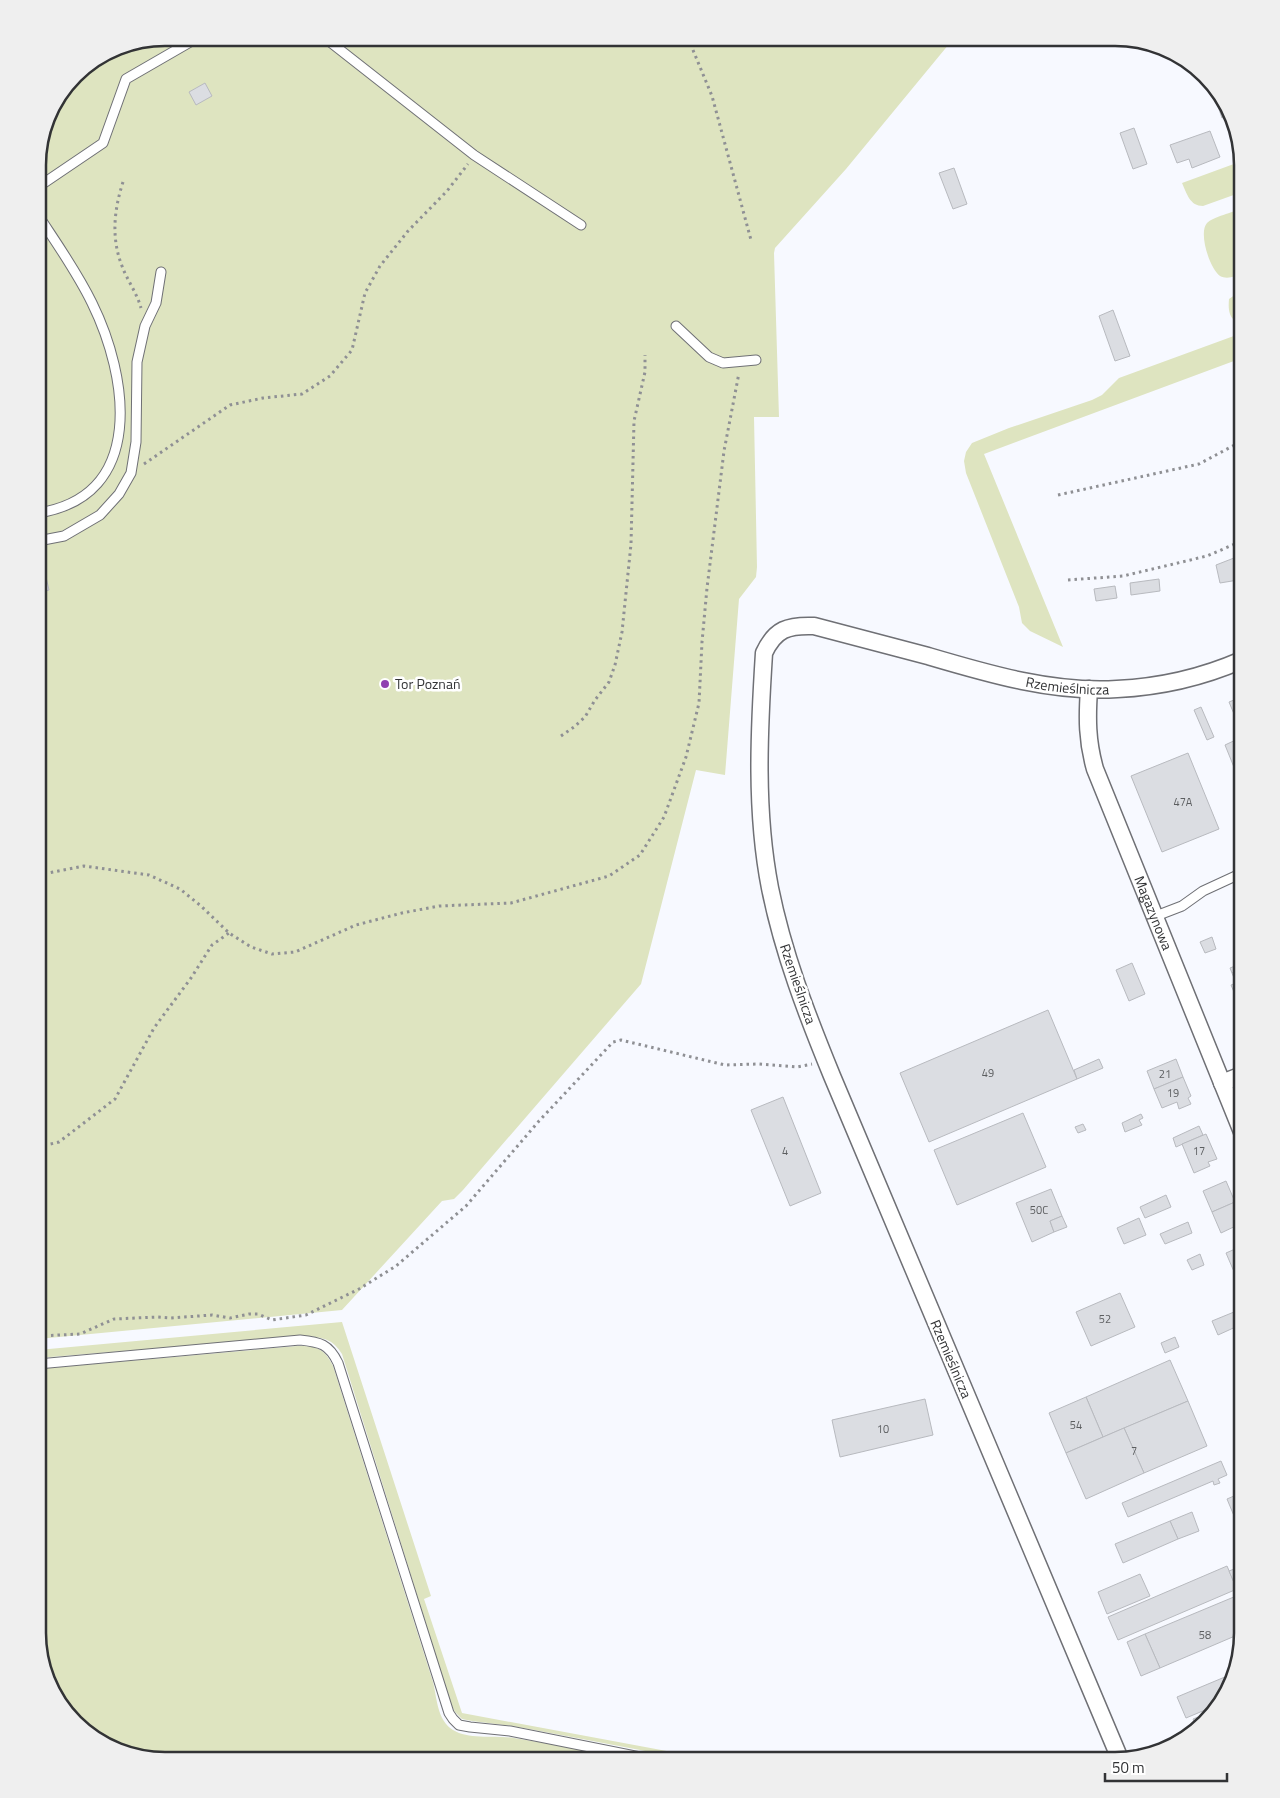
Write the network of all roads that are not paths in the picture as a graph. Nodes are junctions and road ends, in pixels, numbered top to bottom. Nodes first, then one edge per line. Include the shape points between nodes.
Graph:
1 (181, 47) edge
2 (336, 47) edge
3 (47, 181) edge
4 (581, 225) dead end
5 (47, 230) edge
6 (161, 272) dead end
7 (676, 326) dead end
8 (756, 360) dead end
9 (47, 510) edge
10 (47, 539) edge
11 (1234, 663) edge
12 (1089, 689) junction
13 (1234, 877) edge
14 (1156, 916) junction
15 (1234, 1078) edge
16 (1222, 1083) junction
17 (1234, 1112) edge
18 (46, 1363) edge
19 (612, 1751) edge
20 (1117, 1752) edge

1 - 3 lane via 126,79 102,143
2 - 4 lane via 474,155
5 - 9 lane via 92,304 116,372 121,410 114,457 99,481 74,502
6 - 10 lane via 156,303 145,326 137,362 136,442 132,473 100,515 64,536
7 - 8 lane via 709,357 723,363
11 - 12 street, Rzemieślnicza via 1176,682
12 - 14 street, Magazynowa via 1089,746 1095,769
12 - 20 street, Rzemieślnicza via 1037,684 814,626 796,625 779,632 770,640 764,653 759,758 770,887 797,986 825,1060
13 - 14 lane via 1203,891 1182,906
14 - 16 street, Magazynowa
15 - 16 street
16 - 17 street, Magazynowa
18 - 19 lane via 300,1340 326,1346 338,1363 453,1719 470,1728 510,1731

